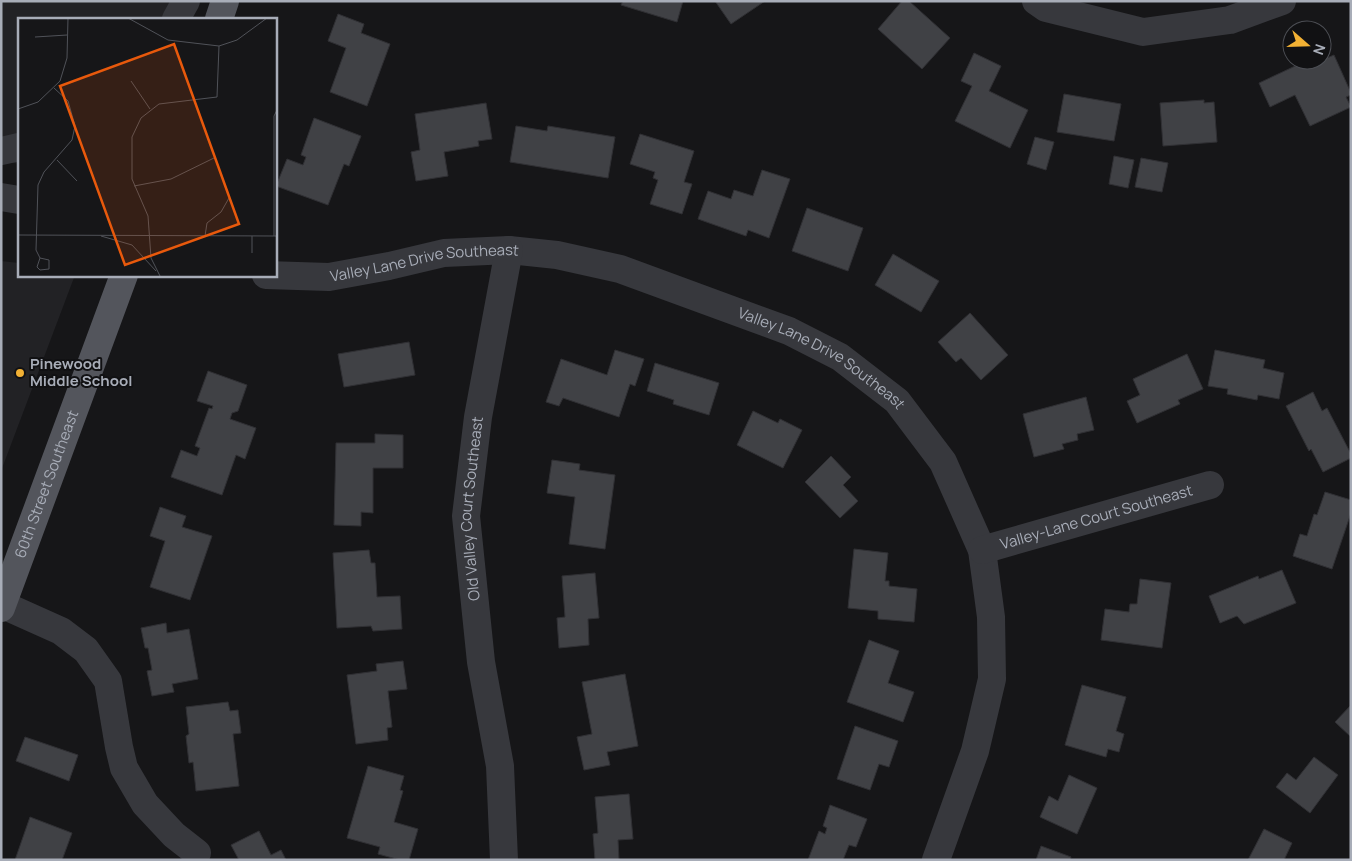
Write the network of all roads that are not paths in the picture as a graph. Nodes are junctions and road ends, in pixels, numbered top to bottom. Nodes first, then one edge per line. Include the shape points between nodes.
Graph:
1 (186, 1) edge
2 (225, 1) edge
3 (1036, 1) edge
4 (1282, 1) edge
5 (177, 18) edge
6 (219, 18) edge
7 (18, 147) edge
8 (1, 151) edge
9 (1, 196) edge
10 (18, 200) edge
11 (509, 250) junction
12 (276, 275) edge
13 (124, 276) edge
14 (1210, 485) dead end
15 (982, 550) junction
16 (2, 607) edge
17 (197, 853) dead end
18 (504, 860) edge
19 (936, 860) edge

1 - 5 street
2 - 6 main road
3 - 4 street via 1046,8 1144,32 1230,20
7 - 8 street
9 - 10 street
11 - 12 street, Valley Lane Drive Southeast via 444,253 329,277
11 - 15 street, Valley Lane Drive Southeast via 557,255 620,269 789,331 840,357 897,402 944,462
11 - 18 street, Old Valley Court Southeast via 478,417 466,516 481,662 500,766
13 - 16 main road, 60th Street Southeast
14 - 15 street, Valley-Lane Court Southeast
15 - 19 street, Valley Lane Drive Southeast via 991,617 992,679 975,751
16 - 17 street via 61,631 86,650 108,682 124,768 145,804 174,835

